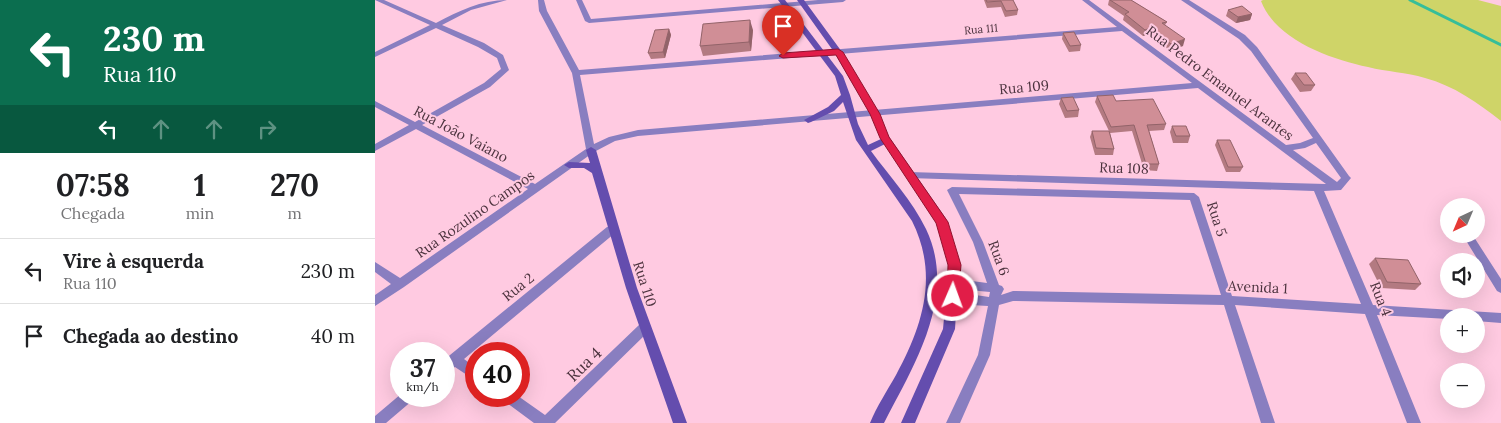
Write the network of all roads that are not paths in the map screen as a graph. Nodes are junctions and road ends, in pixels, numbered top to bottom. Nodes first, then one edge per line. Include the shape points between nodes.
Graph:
1 (377, 0) edge
2 (472, 0) edge
3 (504, 0) edge
4 (541, 0) edge
5 (579, 0) edge
6 (843, 0) edge
7 (1085, 0) edge
8 (1184, 0) edge
9 (801, 1) edge
10 (783, 3) edge
11 (469, 9) junction
12 (434, 26) junction
13 (1125, 29) junction
14 (821, 52) junction
15 (838, 52) junction
16 (375, 55) edge
17 (576, 74) junction
18 (1201, 85) junction
19 (846, 95) junction
20 (375, 104) edge
21 (875, 114) junction
22 (850, 116) junction
23 (808, 120) junction
24 (416, 127) junction
25 (1318, 139) junction
26 (887, 140) junction
27 (375, 148) edge
28 (1285, 148) junction
29 (867, 149) junction
30 (591, 150) junction
31 (569, 165) junction
32 (596, 172) junction
33 (909, 175) junction
34 (535, 188) junction
35 (1318, 188) junction
36 (1338, 188) junction
37 (952, 190) joint
38 (611, 230) junction
39 (1473, 243) edge
40 (375, 266) edge
41 (953, 277) junction
42 (400, 284) junction
43 (994, 288) junction
44 (1501, 288) edge
45 (1013, 296) junction
46 (1227, 300) junction
47 (375, 301) edge
48 (995, 302) junction
49 (1369, 309) junction
50 (951, 310) junction
51 (1501, 318) edge
52 (643, 329) junction
53 (455, 358) edge
54 (396, 407) edge
55 (522, 407) edge
56 (376, 423) edge
57 (545, 423) edge
58 (680, 423) edge
59 (877, 423) edge
60 (908, 423) edge
61 (953, 423) edge
62 (1268, 423) edge
63 (1414, 423) edge

1 - 12 street
2 - 11 street
3 - 11 street
4 - 17 street, Rua 110 via 543,11
5 - 10 street via 589,21
6 - 9 street
7 - 13 street, Rua Pedro Emanuel Arantes
8 - 25 street via 1242,37
9 - 10 street
9 - 15 street
10 - 14 street
11 - 12 street
12 - 16 street
12 - 24 street via 481,45 500,57 505,70 487,85
13 - 15 street, Rua 111
13 - 18 street, Rua Pedro Emanuel Arantes
14 - 15 street
14 - 17 street
14 - 19 street via 839,76
15 - 21 street
17 - 30 street, Rua 110
18 - 21 street, Rua 109
18 - 28 street, Rua Pedro Emanuel Arantes
19 - 22 street
19 - 23 street via 831,109
20 - 24 street, Rua João Vaiano
21 - 22 street, Rua 109
21 - 26 street
22 - 23 street
22 - 29 street
23 - 30 street via 638,133 612,139
24 - 27 street
24 - 34 street, Rua João Vaiano
25 - 28 street via 1302,146
25 - 36 street via 1346,178
26 - 29 street
26 - 33 street
28 - 36 street, Rua Pedro Emanuel Arantes
29 - 59 street via 922,231 930,257 932,280 926,325
30 - 31 street, Rua Rozulino Campos
30 - 32 street, Rua 110
31 - 32 street via 586,165
31 - 34 street, Rua Rozulino Campos
32 - 38 street, Rua 110
33 - 35 street, Rua 108
33 - 41 street via 942,222 954,265
34 - 42 street, Rua Rozulino Campos
35 - 36 street, Rua 108
35 - 49 street, Rua 4
37 - 43 street, Rua 6 via 978,242
37 - 46 street, Rua 5 via 1194,197
38 - 52 street, Rua 110
38 - 53 street, Rua 2
39 - 44 street
40 - 42 street
41 - 43 street, Avenida 1 via 970,285
41 - 50 street
42 - 47 street, Rua Rozulino Campos
43 - 45 street, Avenida 1
43 - 48 street, Rua 6
45 - 46 street, Avenida 1
45 - 48 street, Avenida 1
46 - 49 street, Avenida 1
46 - 62 street, Rua 5
48 - 50 street via 970,300
48 - 61 street, Rua 6 via 984,355
49 - 51 street, Avenida 1
49 - 63 street, Rua 4
50 - 60 street via 949,329
52 - 57 street, Rua 4
52 - 58 street, Rua 110
54 - 56 street
55 - 57 street

